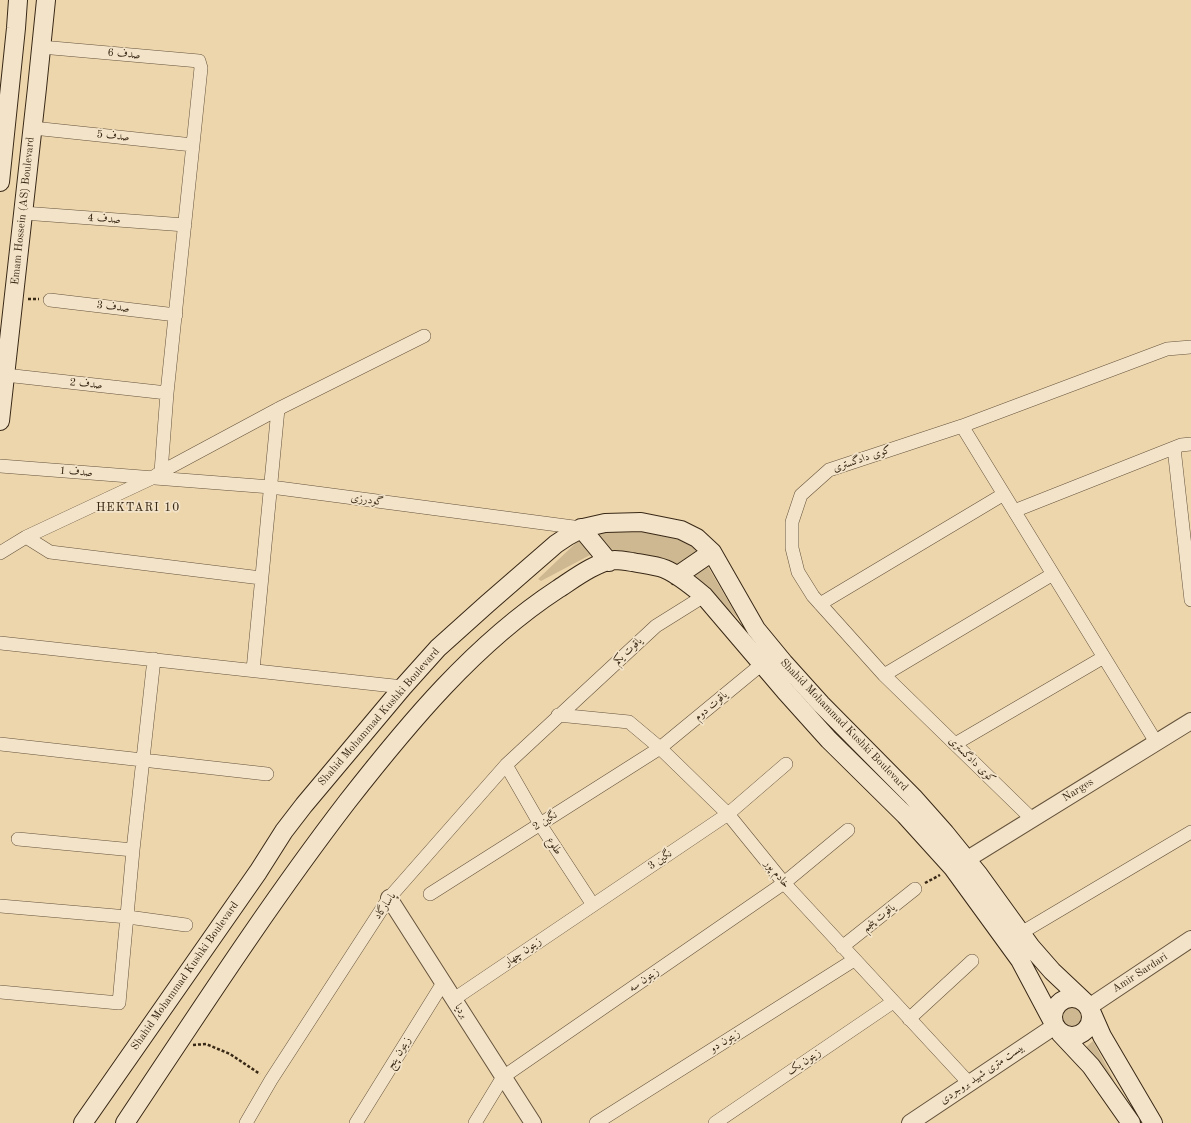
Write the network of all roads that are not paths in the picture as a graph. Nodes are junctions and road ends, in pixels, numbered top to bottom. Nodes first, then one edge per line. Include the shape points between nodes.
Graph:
1 (18, 0) edge
2 (46, 0) edge
3 (41, 47) junction
4 (33, 128) junction
5 (193, 144) junction
6 (0, 182) edge
7 (23, 213) junction
8 (185, 226) junction
9 (50, 300) road end
10 (176, 315) junction
11 (424, 336) dead end
12 (1191, 347) edge
13 (5, 375) junction
14 (167, 393) junction
15 (278, 409) junction
16 (0, 421) edge
17 (962, 426) junction
18 (1191, 444) edge
19 (1174, 448) junction
20 (0, 466) edge
21 (156, 475) junction
22 (270, 487) junction
23 (1004, 494) junction
24 (1014, 511) junction
25 (1186, 519) edge
26 (581, 528) junction
27 (26, 536) junction
28 (712, 552) junction
29 (0, 553) edge
30 (609, 562) junction
31 (1053, 574) junction
32 (677, 576) junction
33 (261, 578) junction
34 (704, 596) junction
35 (1191, 600) edge
36 (820, 604) junction
37 (0, 643) edge
38 (1104, 658) junction
39 (154, 659) junction
40 (762, 664) junction
41 (253, 670) junction
42 (884, 675) junction
43 (403, 687) junction
44 (558, 716) junction
45 (1191, 721) edge
46 (1156, 742) junction
47 (0, 744) edge
48 (955, 744) junction
49 (660, 748) junction
50 (144, 760) junction
51 (786, 764) dead end
52 (506, 765) junction
53 (267, 774) dead end
54 (728, 814) junction
55 (1032, 819) junction
56 (540, 824) junction
57 (848, 830) dead end
58 (1191, 832) edge
59 (18, 839) dead end
60 (133, 850) junction
61 (960, 864) junction
62 (784, 883) junction
63 (915, 889) road end
64 (430, 894) dead end
65 (388, 898) junction
66 (593, 905) junction
67 (0, 906) edge
68 (128, 917) junction
69 (186, 925) dead end
70 (1021, 933) junction
71 (1191, 939) edge
72 (842, 947) junction
73 (854, 960) junction
74 (972, 961) dead end
75 (443, 983) junction
76 (0, 992) edge
77 (454, 999) junction
78 (893, 1002) junction
79 (1089, 1007) junction
80 (909, 1019) junction
81 (1056, 1027) junction
82 (503, 1077) junction
83 (969, 1083) junction
84 (83, 1123) edge
85 (125, 1123) edge
86 (246, 1123) edge
87 (356, 1123) edge
88 (475, 1123) edge
89 (533, 1123) edge
90 (596, 1123) edge
91 (715, 1123) edge
92 (910, 1123) edge
93 (1131, 1123) edge
94 (1153, 1123) edge

1 - 6 main road
2 - 3 main road, Emam Hossein (AS) Boulevard
3 - 4 main road, Emam Hossein (AS) Boulevard
3 - 5 street, صدف 6 via 199,61 201,68
4 - 5 street, صدف 5
4 - 7 main road, Emam Hossein (AS) Boulevard
5 - 8 street
7 - 8 street, صدف 4
7 - 13 main road, Emam Hossein (AS) Boulevard
8 - 10 street
9 - 10 street, صدف 3
10 - 14 street
11 - 15 street
12 - 17 street, کوی دادگستری via 1167,349
13 - 14 street, صدف 2
13 - 16 main road, Emam Hossein (AS) Boulevard
14 - 21 street
15 - 21 street
15 - 22 street
17 - 23 street
17 - 36 street, کوی دادگستری via 828,470 801,495 792,522 792,548 798,572
18 - 19 street
19 - 24 street
19 - 25 street
20 - 21 street, صدف 1
21 - 22 street, گودرزی
21 - 27 street
22 - 26 street, گودرزی
22 - 33 street
23 - 24 street
23 - 36 street
24 - 31 street
25 - 35 street
26 - 28 main road, Shahid Mohammad Kushki Boulevard via 623,522 662,525 697,538
26 - 30 main road
26 - 43 main road, Shahid Mohammad Kushki Boulevard via 556,544 487,604 438,648
27 - 29 street
27 - 33 street via 50,552
28 - 32 main road
28 - 61 main road, Shahid Mohammad Kushki Boulevard via 756,629 827,710 913,797
30 - 32 main road, Shahid Mohammad Kushki Boulevard via 614,560 642,564 666,569
30 - 85 main road, Shahid Mohammad Kushki Boulevard via 581,574 544,598 509,626 447,683 372,770 309,852
31 - 38 street
31 - 42 street
32 - 34 main road, Shahid Mohammad Kushki Boulevard
33 - 41 street
34 - 40 main road, Shahid Mohammad Kushki Boulevard
34 - 44 street, یاقوت یکم via 656,626
36 - 42 street, کوی دادگستری
37 - 39 street
38 - 46 street
38 - 48 street
39 - 41 street
39 - 50 street
40 - 49 street, یاقوت دوم
40 - 61 main road, Shahid Mohammad Kushki Boulevard via 829,740 905,815
41 - 43 street
42 - 48 street, کوی دادگستری
43 - 84 main road, Shahid Mohammad Kushki Boulevard via 284,831
44 - 49 street, خادم پور via 629,722
44 - 52 street, پاسارگاد
45 - 46 street, Narges
46 - 55 street, Narges
47 - 50 street
48 - 55 street, کوی دادگستری
49 - 54 street, خادم پور
49 - 56 street, نگین 2
50 - 53 street
50 - 60 street
51 - 54 street, نگین 3
52 - 56 street, طلوع
52 - 65 street, پاسارگاد
54 - 62 street, خادم پور
54 - 66 street, نگین 3
55 - 61 street, Narges
56 - 64 street, نگین 2
56 - 66 street, طلوع
57 - 62 street, زیتون سه
58 - 70 street
59 - 60 street
60 - 68 street
61 - 70 main road, Shahid Mohammad Kushki Boulevard via 979,875
61 - 81 main road, Shahid Mohammad Kushki Boulevard via 1020,960
62 - 72 street, خادم پور
62 - 82 street, زیتون سه
63 - 72 street, یاقوت پنجم
65 - 75 street, بردیا
65 - 86 street, پاسارگاد
66 - 77 street, زیتون چهار
67 - 68 street
68 - 69 street
68 - 76 street via 119,1004
70 - 79 main road, Shahid Mohammad Kushki Boulevard via 1052,971
71 - 79 street, Amir Sardari
72 - 73 street, خادم پور
73 - 78 street, خادم پور
73 - 90 street, زیتون دو
74 - 80 street
75 - 77 street, بردیا
75 - 87 street, زیتون پنج
77 - 82 street, بردیا
78 - 80 street, خادم پور
78 - 91 street, زیتون یک
79 - 81 main road via 1091,1023 1083,1033 1072,1036
79 - 81 main road via 1076,998 1064,999 1055,1006 1052,1018
79 - 94 main road, Shahid Mohammad Kushki Boulevard via 1102,1036
80 - 83 street, خادم پور
81 - 83 street, بیست متری شهید بروجردی
81 - 93 main road, Shahid Mohammad Kushki Boulevard via 1091,1066
82 - 88 street
82 - 89 street, بردیا
83 - 92 street, بیست متری شهید بروجردی

